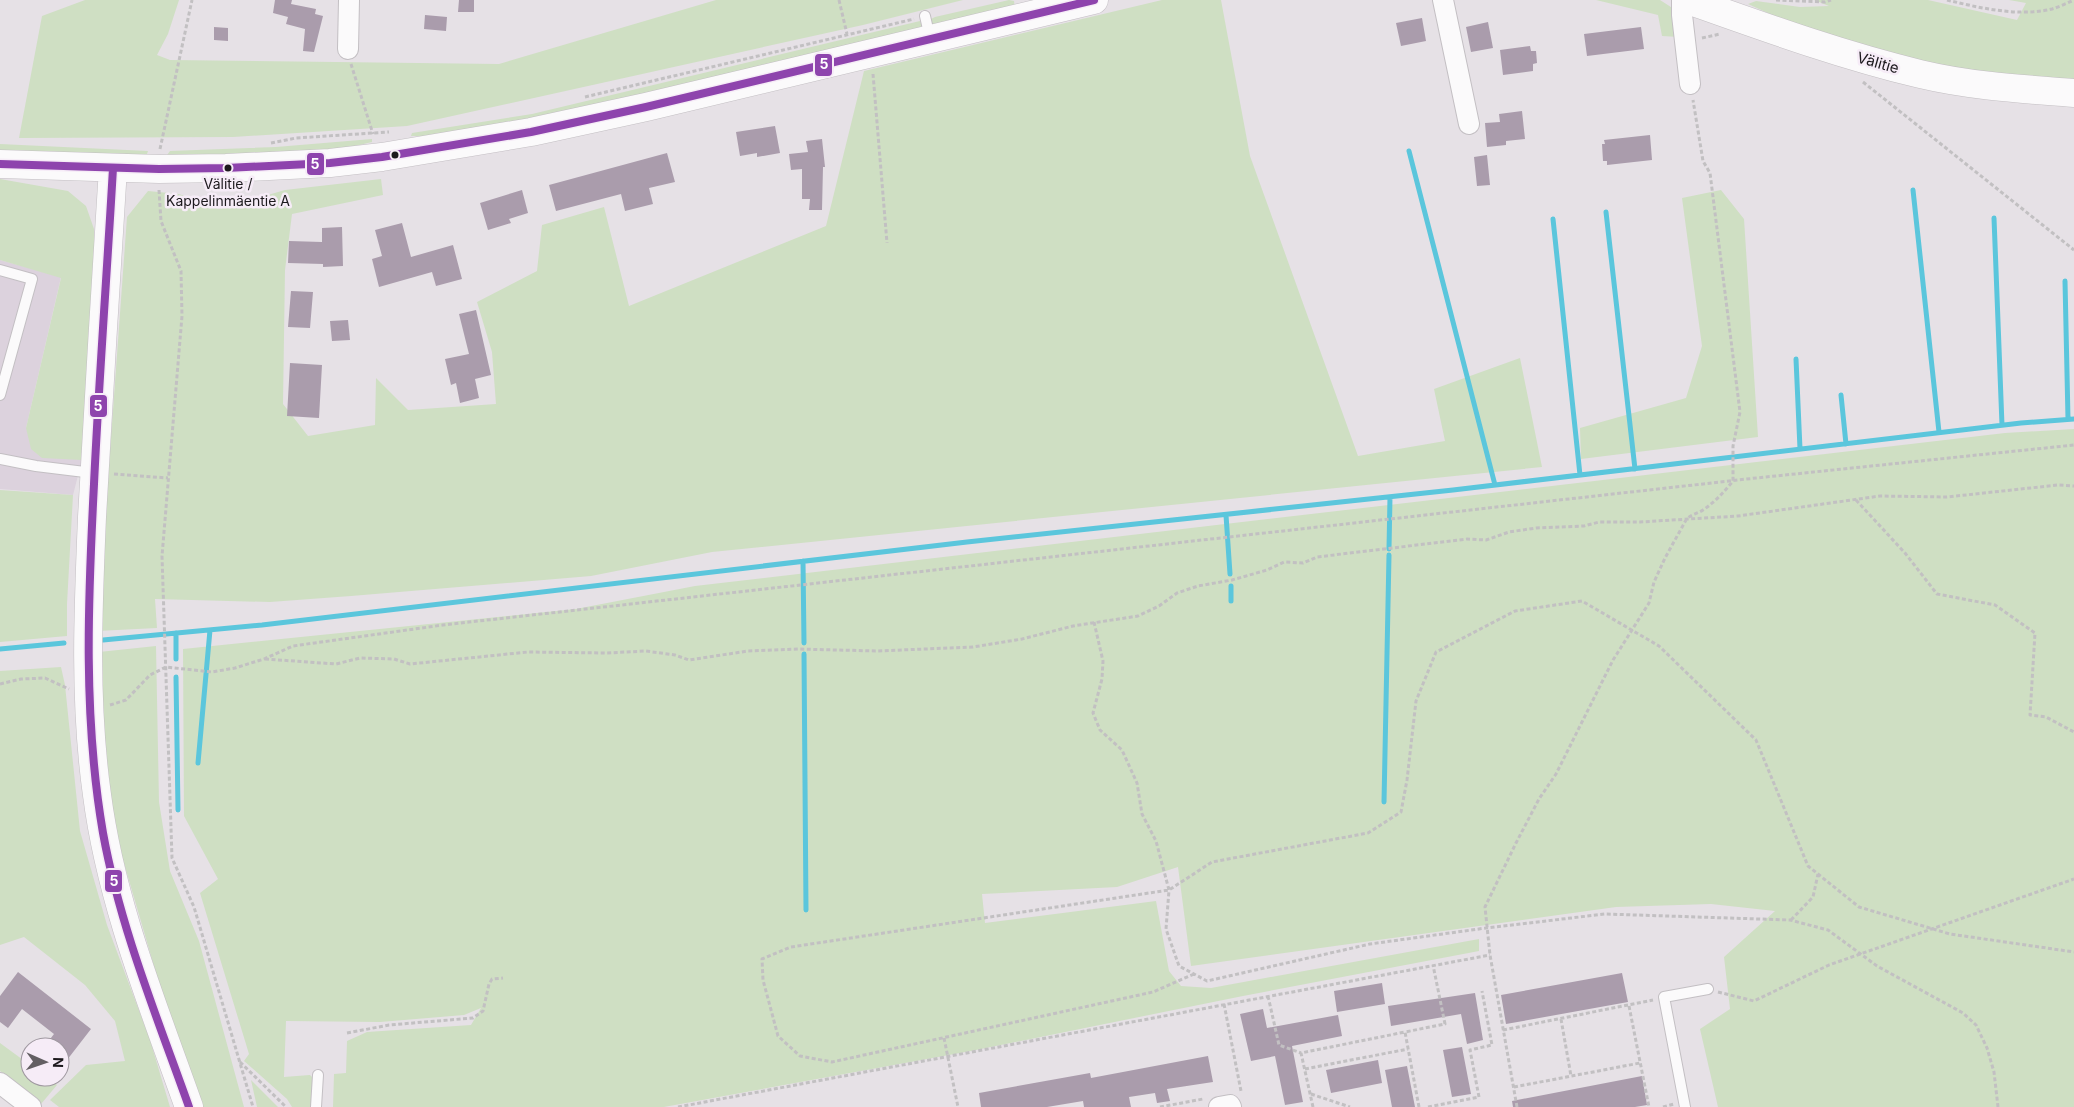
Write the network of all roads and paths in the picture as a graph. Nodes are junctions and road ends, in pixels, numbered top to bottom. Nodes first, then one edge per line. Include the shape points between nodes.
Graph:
1 (192, 0) edge
2 (349, 0) edge
3 (839, 0) edge
4 (1094, 0) edge
5 (1443, 0) edge
6 (1682, 0) edge
7 (1688, 0) edge
8 (1776, 0) edge
9 (1832, 0) edge
10 (1947, 0) edge
11 (2074, 0) edge
12 (928, 28) junction
13 (847, 34) junction
14 (348, 49) joint
15 (872, 54) junction
16 (1855, 76) dead end
17 (1690, 84) joint
18 (2074, 93) edge
19 (583, 97) dead end
20 (1469, 124) dead end
21 (391, 132) dead end
22 (373, 134) junction
23 (264, 145) dead end
24 (160, 152) junction
25 (0, 164) edge
26 (113, 168) junction
27 (887, 243) dead end
28 (2074, 250) edge
29 (0, 270) edge
30 (0, 394) edge
31 (2074, 445) edge
32 (0, 459) edge
33 (94, 473) junction
34 (168, 478) junction
35 (1733, 481) junction
36 (2074, 486) edge
37 (1855, 500) junction
38 (1686, 520) junction
39 (1094, 622) junction
40 (1632, 631) junction
41 (264, 659) junction
42 (166, 667) junction
43 (2074, 732) edge
44 (1818, 874) junction
45 (2074, 879) edge
46 (1169, 890) junction
47 (1790, 920) junction
48 (1486, 928) junction
49 (1933, 929) junction
50 (2074, 952) edge
51 (1490, 955) junction
52 (1862, 955) junction
53 (1433, 965) junction
54 (1194, 974) junction
55 (502, 978) dead end
56 (1708, 989) joint
57 (1482, 991) dead end
58 (1268, 996) junction
59 (1664, 998) junction
60 (1224, 1004) junction
61 (1629, 1006) junction
62 (1561, 1019) junction
63 (1503, 1030) junction
64 (1405, 1032) junction
65 (347, 1033) dead end
66 (944, 1038) junction
67 (1408, 1048) junction
68 (1301, 1053) junction
69 (948, 1056) junction
70 (239, 1061) junction
71 (1640, 1064) junction
72 (1305, 1069) junction
73 (318, 1075) dead end
74 (1571, 1076) junction
75 (0, 1083) edge
76 (1514, 1087) junction
77 (1310, 1094) junction
78 (1230, 1103) edge
79 (31, 1107) edge
80 (189, 1107) edge
81 (253, 1107) edge
82 (286, 1107) edge
83 (316, 1107) edge
84 (678, 1107) edge
85 (958, 1107) edge
86 (1313, 1107) edge
87 (1350, 1107) edge
88 (1419, 1107) edge
89 (1428, 1107) edge
90 (1517, 1107) edge
91 (1649, 1107) edge
92 (1685, 1107) edge
93 (1998, 1107) edge

1 - 24 path
2 - 14 street
3 - 13 path
4 - 12 main road
5 - 20 street
6 - 17 street
7 - 18 main road, Välitie via 1844,53 1920,74 1987,86
8 - 9 path
10 - 11 path via 2021,12 2053,9
12 - 13 path
12 - 15 main road
13 - 19 path
14 - 22 path
15 - 24 main road via 531,132 390,155 330,163 226,168
15 - 27 path
16 - 28 path
17 - 35 path via 1703,161 1710,173 1739,402 1733,446
21 - 22 path
22 - 23 path via 296,138
24 - 26 main road
24 - 34 path via 161,221 181,271 182,316
25 - 26 main road
26 - 33 main road
29 - 30 lane via 32,279
31 - 35 path
32 - 33 lane
33 - 34 path
33 - 80 main road via 88,697 96,795 107,856 126,928
34 - 42 path via 162,556
35 - 38 path via 1719,498 1702,511 1690,514
35 - 41 path via 443,625 293,646
36 - 37 path via 1947,497 1880,496
37 - 38 path
37 - 43 path via 1905,553 1937,594 1995,605 2035,633 2030,715 2046,717
38 - 39 path via 1598,522 1584,526 1536,528 1486,540 1467,539 1317,557 1303,563 1284,562 1267,570 1177,593 1138,616
38 - 40 path via 1654,582 1649,602
39 - 41 path via 973,647 877,651 768,650 714,654 689,660 646,651 528,652 410,664 394,659 360,658 336,664
39 - 46 path via 1103,661 1093,713 1100,730 1122,750 1137,783 1142,814 1156,841
40 - 44 path via 1659,646 1756,740 1808,866
40 - 46 path via 1582,601 1515,611 1436,652 1416,701 1401,812 1368,833 1212,862
40 - 48 path via 1613,660 1556,774 1516,843 1485,907
41 - 42 path via 212,672
42 - 70 path via 172,858 194,907
44 - 47 path via 1813,897
44 - 49 path via 1859,907
45 - 49 path
46 - 54 path via 1166,929 1179,966
46 - 66 path via 791,947 762,959 763,980 778,1036 800,1056 832,1062
47 - 48 path via 1605,914
47 - 52 path via 1828,930
48 - 51 path
48 - 54 path via 1370,944 1207,981
49 - 50 path
49 - 52 path
51 - 53 path
51 - 63 path
52 - 56 path via 1830,965 1754,1001
52 - 93 path via 1876,966 1964,1013 1976,1025 1994,1072
53 - 58 path
53 - 64 path via 1445,1024
54 - 66 path via 1153,992
55 - 65 path via 492,979 483,1011 473,1018 389,1025
56 - 59 lane
57 - 89 path via 1492,1045 1470,1050 1479,1097
58 - 60 path
58 - 68 path via 1279,1045
59 - 61 path
59 - 92 lane
60 - 69 path
60 - 78 path
61 - 62 path
61 - 71 path
62 - 63 path
62 - 74 path
63 - 76 path
64 - 67 path
64 - 68 path
66 - 69 path
67 - 72 path
67 - 88 path
68 - 72 path
69 - 84 path
69 - 85 path
70 - 81 path
70 - 82 path
71 - 74 path
71 - 91 path
72 - 77 path
73 - 83 lane
74 - 76 path
75 - 79 street
76 - 90 path
77 - 86 path
77 - 87 path

